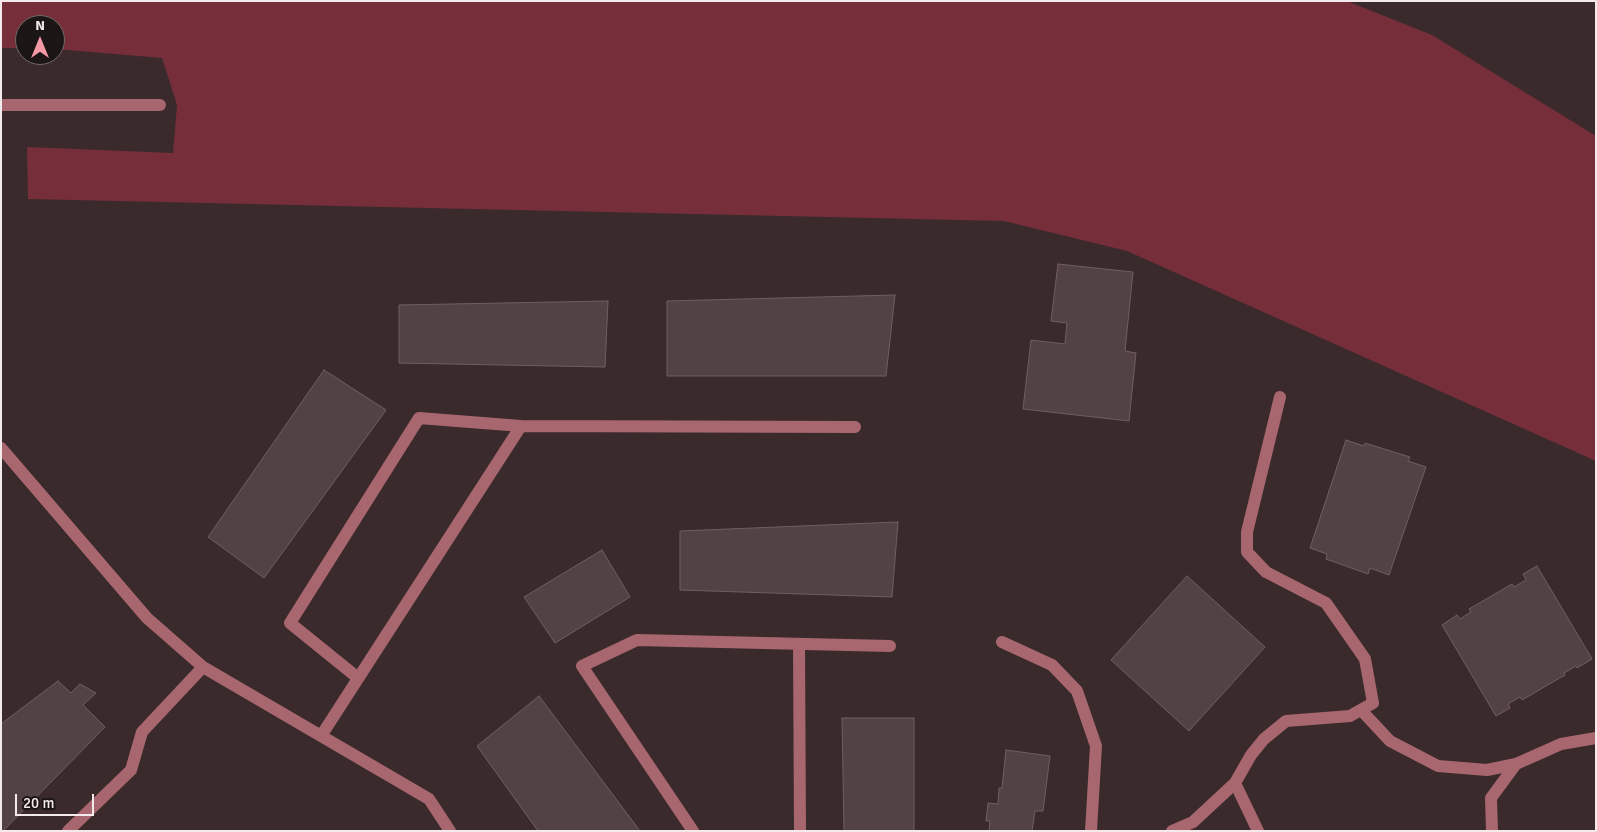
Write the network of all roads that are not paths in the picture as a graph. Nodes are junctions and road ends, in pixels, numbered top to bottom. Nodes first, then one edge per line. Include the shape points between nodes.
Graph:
1 (1, 105) edge
2 (160, 105) dead end
3 (1280, 397) dead end
4 (521, 426) junction
5 (855, 427) dead end
6 (1, 448) edge
7 (1002, 642) dead end
8 (799, 644) junction
9 (890, 646) dead end
10 (203, 667) junction
11 (358, 678) junction
12 (1361, 710) junction
13 (320, 736) junction
14 (1596, 738) edge
15 (1516, 764) junction
16 (1235, 783) junction
17 (68, 831) edge
18 (450, 831) edge
19 (693, 831) edge
20 (800, 831) edge
21 (1091, 831) edge
22 (1172, 831) edge
23 (1258, 831) edge
24 (1492, 831) edge

1 - 2 street
3 - 12 street via 1247,532 1247,552 1266,572 1326,603 1365,659 1373,703
4 - 5 street
4 - 11 street
4 - 11 street via 420,418 290,623
6 - 10 street via 147,618
7 - 21 street via 1052,665 1077,691 1096,746
8 - 9 street
8 - 19 street via 637,640 582,666
8 - 20 street
10 - 13 street
10 - 17 street via 142,732 131,770
11 - 13 street
12 - 15 street via 1390,741 1438,766 1487,770
12 - 16 street via 1350,716 1286,721 1264,739
13 - 18 street via 428,799
14 - 15 street via 1561,744
15 - 24 street via 1491,798
16 - 22 street via 1193,822
16 - 23 street

